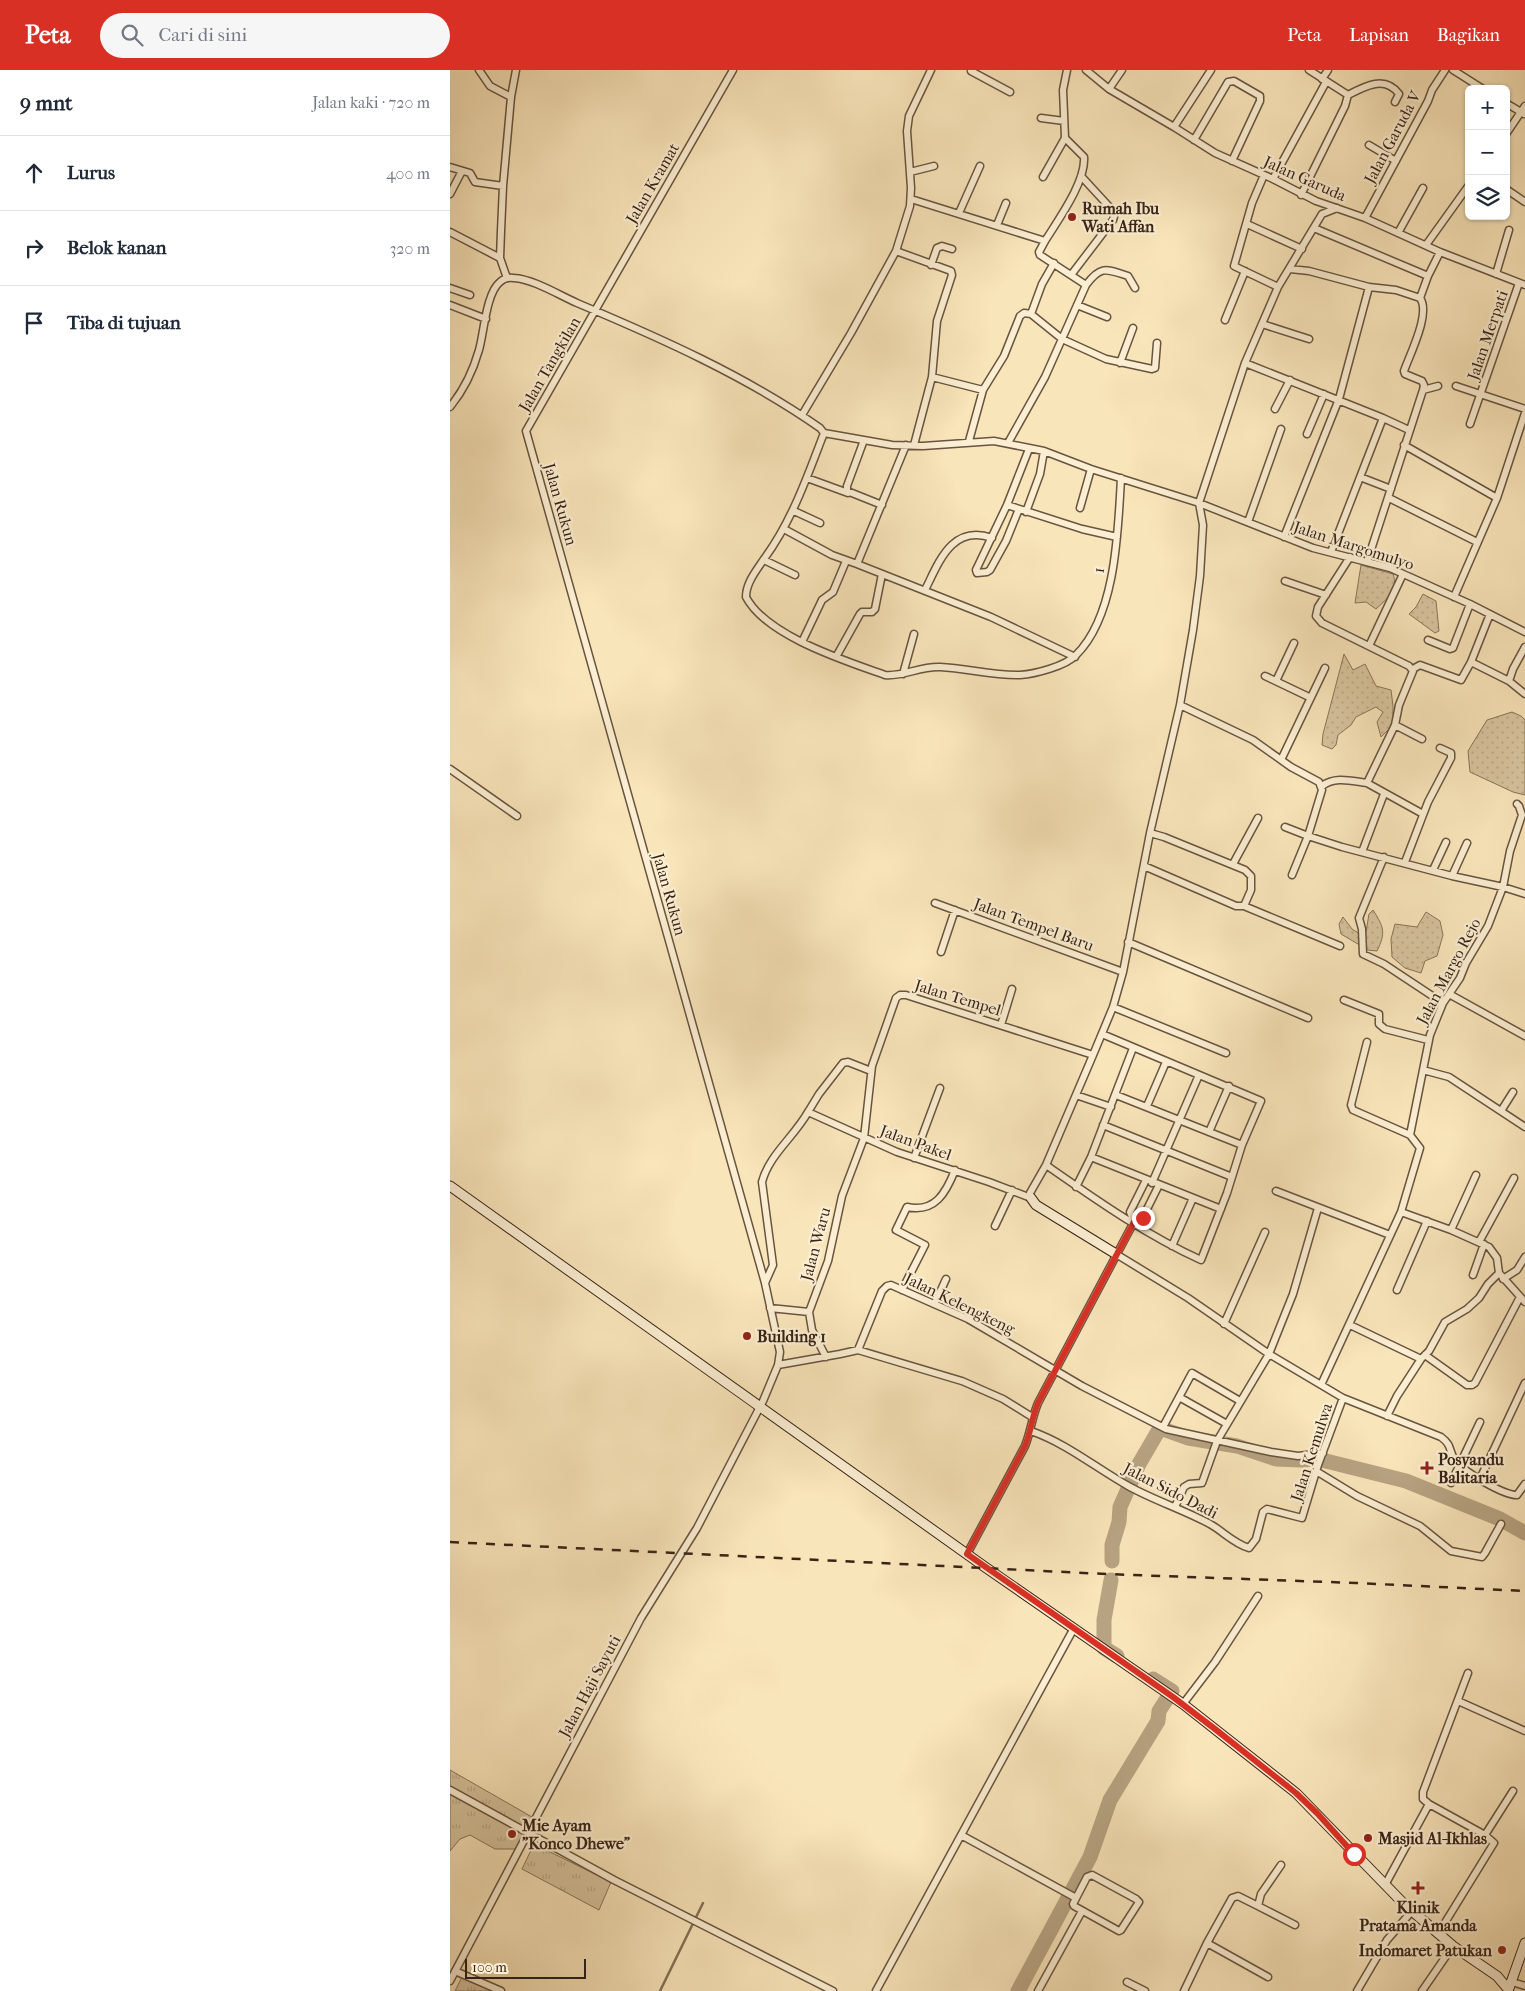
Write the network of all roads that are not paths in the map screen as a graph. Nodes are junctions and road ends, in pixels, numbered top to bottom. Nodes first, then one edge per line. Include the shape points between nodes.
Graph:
1 (479, 70) edge
2 (516, 70) edge
3 (733, 70) edge
4 (931, 70) edge
5 (970, 70) edge
6 (1067, 70) edge
7 (1086, 70) edge
8 (1122, 70) edge
9 (1308, 70) edge
10 (1328, 70) edge
11 (1445, 70) edge
12 (1453, 70) edge
13 (1209, 71) edge
14 (1324, 80) junction
15 (1477, 85) edge
16 (1109, 89) junction
17 (1010, 92) dead end
18 (1348, 95) junction
19 (511, 97) junction
20 (1396, 102) dead end
21 (1510, 106) edge
22 (1525, 106) edge
23 (1523, 114) edge
24 (1041, 118) dead end
25 (1064, 121) junction
26 (1174, 127) junction
27 (1509, 130) edge
28 (1065, 138) junction
29 (1194, 140) junction
30 (1369, 145) dead end
31 (1232, 161) junction
32 (1396, 161) junction
33 (934, 166) dead end
34 (980, 166) dead end
35 (450, 167) edge
36 (462, 171) junction
37 (910, 172) junction
38 (1264, 175) junction
39 (1081, 176) junction
40 (1043, 178) dead end
41 (1273, 179) junction
42 (503, 186) junction
43 (1423, 188) dead end
44 (1465, 191) edge
45 (1510, 192) edge
46 (450, 194) edge
47 (1301, 195) junction
48 (911, 199) junction
49 (1316, 201) junction
50 (1525, 202) edge
51 (1006, 203) dead end
52 (1337, 208) junction
53 (959, 213) junction
54 (1322, 214) junction
55 (1365, 218) junction
56 (1246, 224) junction
57 (997, 225) junction
58 (1314, 228) junction
59 (1509, 230) dead end
60 (450, 232) edge
61 (1398, 233) junction
62 (1045, 241) junction
63 (1426, 245) junction
64 (952, 249) dead end
65 (1302, 249) junction
66 (896, 251) junction
67 (1440, 252) junction
68 (500, 258) junction
69 (1054, 263) junction
70 (931, 265) junction
71 (1290, 269) junction
72 (1245, 271) junction
73 (1496, 274) junction
74 (1071, 275) junction
75 (1428, 276) junction
76 (506, 278) junction
77 (1086, 284) junction
78 (1522, 284) edge
79 (1369, 287) junction
80 (450, 288) edge
81 (1135, 288) dead end
82 (1278, 288) junction
83 (470, 295) dead end
84 (1420, 298) junction
85 (450, 305) edge
86 (1077, 305) junction
87 (595, 310) junction
88 (1031, 314) junction
89 (1107, 317) dead end
90 (486, 319) junction
91 (1225, 320) dead end
92 (1262, 324) junction
93 (1132, 328) dead end
94 (1062, 339) junction
95 (1309, 339) dead end
96 (1157, 343) dead end
97 (1120, 363) junction
98 (1245, 363) junction
99 (932, 377) junction
100 (1290, 380) junction
101 (1438, 386) dead end
102 (1456, 386) dead end
103 (983, 390) junction
104 (1423, 390) junction
105 (1324, 394) junction
106 (1481, 395) junction
107 (1339, 399) junction
108 (450, 407) edge
109 (1276, 409) dead end
110 (1525, 411) edge
111 (802, 415) junction
112 (1383, 418) junction
113 (1470, 424) dead end
114 (1523, 426) edge
115 (1281, 429) dead end
116 (1409, 430) junction
117 (526, 431) joint
118 (824, 433) junction
119 (1307, 434) dead end
120 (864, 440) junction
121 (969, 442) junction
122 (1008, 443) junction
123 (910, 445) junction
124 (1404, 446) junction
125 (1029, 449) junction
126 (1044, 452) junction
127 (1091, 469) junction
128 (1360, 477) junction
129 (807, 478) junction
130 (1121, 478) junction
131 (1391, 489) junction
132 (848, 493) junction
133 (1389, 498) junction
134 (1497, 498) junction
135 (1199, 503) junction
136 (882, 506) junction
137 (1007, 506) junction
138 (1080, 508) dead end
139 (1019, 509) junction
140 (794, 510) junction
141 (1026, 512) junction
142 (1248, 522) junction
143 (820, 523) dead end
144 (784, 529) junction
145 (1116, 537) junction
146 (1284, 537) junction
147 (992, 538) junction
148 (1476, 542) junction
149 (1331, 552) junction
150 (1350, 557) junction
151 (764, 560) junction
152 (846, 561) junction
153 (1367, 562) junction
154 (857, 564) junction
155 (882, 574) junction
156 (1403, 574) junction
157 (794, 575) dead end
158 (1284, 581) dead end
159 (925, 590) junction
160 (1326, 595) junction
161 (1454, 597) junction
162 (1470, 604) junction
163 (1490, 614) junction
164 (1525, 632) edge
165 (914, 634) dead end
166 (1428, 640) dead end
167 (802, 642) junction
168 (1294, 643) dead end
169 (1369, 646) junction
170 (1525, 648) edge
171 (836, 657) junction
172 (1075, 657) junction
173 (1471, 662) junction
174 (1325, 668) dead end
175 (1413, 669) junction
176 (903, 674) junction
177 (1265, 676) dead end
178 (1276, 681) junction
179 (1509, 681) junction
180 (1525, 694) edge
181 (1310, 697) junction
182 (1180, 705) junction
183 (1394, 725) junction
184 (1422, 738) dead end
185 (1440, 748) dead end
186 (1281, 760) junction
187 (450, 769) edge
188 (1367, 783) junction
189 (1322, 786) junction
190 (1384, 794) junction
191 (1517, 804) dead end
192 (1423, 814) junction
193 (517, 816) dead end
194 (1258, 818) dead end
195 (1285, 827) dead end
196 (1150, 833) junction
197 (1308, 836) junction
198 (1446, 842) dead end
199 (1467, 843) dead end
200 (1362, 852) junction
201 (1384, 857) junction
202 (1405, 862) junction
203 (1233, 864) junction
204 (1144, 866) junction
205 (1433, 870) junction
206 (1292, 875) dead end
207 (1452, 876) junction
208 (1503, 887) junction
209 (1525, 894) edge
210 (935, 902) dead end
211 (1244, 906) junction
212 (955, 910) junction
213 (1128, 942) junction
214 (1340, 946) dead end
215 (941, 952) dead end
216 (1123, 972) junction
217 (1012, 989) dead end
218 (1449, 994) junction
219 (1344, 1000) dead end
220 (1443, 1003) junction
221 (1113, 1007) junction
222 (1308, 1018) dead end
223 (1000, 1025) junction
224 (1102, 1034) junction
225 (1525, 1036) edge
226 (1428, 1040) junction
227 (1366, 1042) dead end
228 (1133, 1048) junction
229 (1226, 1053) dead end
230 (1093, 1055) junction
231 (1166, 1062) junction
232 (1423, 1070) junction
233 (871, 1071) junction
234 (1200, 1075) junction
235 (1229, 1086) junction
236 (940, 1088) dead end
237 (1513, 1092) dead end
238 (1076, 1095) junction
239 (1116, 1095) junction
240 (1111, 1106) junction
241 (1147, 1106) junction
242 (1501, 1111) junction
243 (808, 1112) junction
244 (1178, 1120) junction
245 (1103, 1125) junction
246 (1525, 1127) edge
247 (1209, 1132) junction
248 (1410, 1135) junction
249 (864, 1138) junction
250 (1242, 1144) junction
251 (1167, 1150) junction
252 (1091, 1157) junction
253 (914, 1158) junction
254 (1046, 1165) junction
255 (957, 1171) junction
256 (1476, 1175) dead end
257 (1232, 1176) junction
258 (1514, 1178) dead end
259 (1152, 1183) junction
260 (450, 1186) edge
261 (1076, 1187) junction
262 (1012, 1190) junction
263 (1276, 1191) dead end
264 (1031, 1198) junction
265 (1193, 1198) junction
266 (1318, 1208) junction
267 (1221, 1209) junction
268 (1401, 1212) junction
269 (1427, 1221) junction
270 (1134, 1222) junction
271 (995, 1226) dead end
272 (1451, 1230) junction
273 (1265, 1232) dead end
274 (1390, 1235) junction
275 (1482, 1243) junction
276 (1172, 1246) junction
277 (1116, 1254) junction
278 (1525, 1258) edge
279 (1473, 1275) dead end
280 (1501, 1276) junction
281 (946, 1278) dead end
282 (765, 1283) junction
283 (902, 1290) junction
284 (1397, 1290) dead end
285 (1522, 1300) edge
286 (935, 1303) junction
287 (770, 1308) junction
288 (809, 1312) junction
289 (1224, 1324) junction
290 (1350, 1325) junction
291 (858, 1350) junction
292 (1269, 1354) junction
293 (826, 1357) junction
294 (1423, 1357) junction
295 (778, 1364) junction
296 (1056, 1370) junction
297 (1525, 1383) edge
298 (1321, 1385) junction
299 (1179, 1397) junction
300 (1343, 1398) junction
301 (1522, 1400) edge
302 (1240, 1401) junction
303 (760, 1408) junction
304 (1387, 1416) junction
305 (1032, 1417) junction
306 (1480, 1422) dead end
307 (1227, 1424) junction
308 (1164, 1427) junction
309 (1031, 1431) junction
310 (1217, 1443) junction
311 (1323, 1453) junction
312 (1460, 1465) junction
313 (1317, 1468) junction
314 (1480, 1479) junction
315 (1451, 1483) dead end
316 (1525, 1484) edge
317 (1176, 1507) junction
318 (1305, 1514) joint
319 (1501, 1524) dead end
320 (967, 1554) junction
321 (1258, 1596) dead end
322 (1074, 1628) junction
323 (1468, 1673) dead end
324 (1458, 1701) junction
325 (1183, 1704) junction
326 (1525, 1731) edge
327 (450, 1790) edge
328 (1513, 1791) dead end
329 (1429, 1804) junction
330 (528, 1831) junction
331 (962, 1835) junction
332 (1485, 1835) junction
333 (1281, 1865) dead end
334 (1385, 1885) junction
335 (1072, 1896) junction
336 (1258, 1906) junction
337 (1082, 1911) junction
338 (1412, 1911) junction
339 (1295, 1925) dead end
340 (1438, 1934) junction
341 (1207, 1943) junction
342 (1525, 1945) edge
343 (1453, 1946) junction
344 (455, 1972) junction
345 (1498, 1976) junction
346 (1268, 1977) dead end
347 (450, 1981) edge
348 (1126, 1982) dead end
349 (1511, 1984) edge
350 (1525, 1986) edge
351 (501, 1991) edge
352 (833, 1991) edge
353 (876, 1991) edge
354 (1038, 1991) edge
355 (1144, 1991) edge
356 (1184, 1991) edge
357 (1357, 1991) edge
358 (1422, 1991) edge

1 - 19 street via 490,86
2 - 19 street
3 - 87 street, Jalan Kramat
4 - 37 street via 909,116
5 - 17 street
6 - 25 street via 1062,90
7 - 16 street, Jalan Garuda
8 - 16 street
9 - 14 street
10 - 14 street
11 - 32 street, Jalan Garuda V
12 - 15 street
13 - 26 street
14 - 18 street
14 - 41 street
16 - 26 street, Jalan Garuda
18 - 20 street via 1368,85 1384,83 1399,94
18 - 47 street
19 - 42 street
21 - 23 street
22 - 23 street
23 - 27 street
24 - 25 street
25 - 28 street
26 - 29 street, Jalan Garuda
28 - 39 street via 1084,157
28 - 40 street
29 - 31 street, Jalan Garuda
29 - 31 street via 1228,82 1240,84 1260,96 1260,101
30 - 32 street
31 - 38 street, Jalan Garuda
32 - 55 street, Jalan Garuda V
33 - 37 street
34 - 53 street
35 - 36 street
36 - 42 street via 470,174 476,182
36 - 46 street
37 - 48 street
38 - 41 street, Jalan Garuda
38 - 56 street
39 - 62 street
39 - 74 street via 1115,213 1114,220
41 - 47 street, Jalan Garuda
42 - 68 street
43 - 61 street
44 - 63 street
45 - 50 street
47 - 49 street, Jalan Garuda
48 - 53 street
48 - 66 street
49 - 52 street, Jalan Garuda
49 - 54 street
51 - 57 street
52 - 54 street
52 - 55 street, Jalan Garuda
53 - 57 street
54 - 58 street
55 - 61 street, Jalan Garuda
56 - 65 street
56 - 72 street via 1234,266
57 - 62 street
58 - 65 street
58 - 75 street
59 - 73 street
60 - 68 street
61 - 63 street, Jalan Garuda
62 - 69 street via 1040,255
63 - 67 street, Jalan Garuda
64 - 70 street via 937,248
65 - 71 street
66 - 70 street
66 - 111 street
67 - 73 street, Jalan Garuda
67 - 75 street
68 - 76 street
69 - 74 street
69 - 88 street
70 - 99 street via 952,271 937,321
71 - 79 street
71 - 82 street
72 - 82 street
72 - 91 street
73 - 78 street, Jalan Garuda
74 - 77 street
75 - 84 street
76 - 87 street via 521,279
76 - 90 street via 492,292
77 - 81 street via 1095,273 1104,270 1128,276
77 - 86 street
78 - 106 street, Jalan Merpati
79 - 84 street via 1396,290
79 - 107 street
80 - 83 street
82 - 92 street
84 - 104 street via 1423,315 1404,371 1422,381
85 - 90 street
86 - 89 street
86 - 94 street
87 - 111 street via 704,361
87 - 117 street, Jalan Tangkilan
88 - 94 street
88 - 103 street via 1020,316 1004,356
90 - 108 street via 470,375
92 - 95 street
92 - 98 street
93 - 97 street
94 - 97 street
94 - 122 street via 1045,378
96 - 97 street via 1156,368
98 - 100 street
98 - 135 street
99 - 103 street
99 - 123 street
100 - 105 street
100 - 109 street
101 - 104 street
102 - 106 street
103 - 121 street
104 - 116 street
105 - 107 street
105 - 119 street
106 - 110 street
106 - 113 street, Jalan Merpati
107 - 112 street
107 - 146 street
110 - 114 street
111 - 118 street
112 - 116 street
112 - 128 street
114 - 134 street
115 - 142 street
116 - 124 street
117 - 282 street, Jalan Rukun
118 - 120 street, Jalan Margomulyo
118 - 129 street
120 - 123 street, Jalan Margomulyo
120 - 132 street via 847,486
121 - 122 street, Jalan Margomulyo
121 - 123 street, Jalan Margomulyo
122 - 125 street, Jalan Margomulyo
123 - 136 street
124 - 131 street
124 - 134 street
125 - 126 street, Jalan Margomulyo
125 - 137 street
126 - 127 street, Jalan Margomulyo
126 - 141 street
127 - 130 street, Jalan Margomulyo
127 - 138 street
128 - 131 street
128 - 149 street
129 - 132 street
129 - 140 street
130 - 135 street, Jalan Margomulyo
130 - 145 street, 1
131 - 133 street
132 - 136 street
133 - 148 street
133 - 153 street
134 - 148 street
135 - 142 street, Jalan Margomulyo
135 - 182 street via 1203,525 1200,576
136 - 154 street
137 - 139 street
137 - 147 street
139 - 141 street
139 - 147 street via 990,570 977,573
140 - 143 street
140 - 144 street
141 - 145 street
142 - 146 street, Jalan Margomulyo
144 - 151 street
144 - 152 street
145 - 172 street, 1 via 1103,612
146 - 149 street, Jalan Margomulyo
147 - 159 street via 972,535 952,543
148 - 161 street
149 - 150 street, Jalan Margomulyo
150 - 153 street, Jalan Margomulyo
150 - 160 street
151 - 157 street
151 - 167 street via 748,586 746,597 768,622
152 - 154 street
152 - 167 street via 833,592 822,600
153 - 156 street, Jalan Margomulyo
154 - 155 street
155 - 159 street
155 - 171 street via 875,609 860,614
156 - 161 street, Jalan Margomulyo
156 - 169 street
158 - 160 street
159 - 172 street via 999,620
160 - 169 street via 1316,614 1318,620
161 - 162 street, Jalan Margomulyo
162 - 163 street, Jalan Margomulyo
162 - 166 street via 1453,648
163 - 164 street, Jalan Margomulyo
163 - 173 street
165 - 176 street
167 - 171 street
168 - 178 street
169 - 175 street
170 - 179 street
171 - 176 street via 885,675
172 - 176 street via 1052,668 1020,675 939,667
173 - 175 street via 1461,680 1420,665
173 - 179 street
174 - 181 street
175 - 183 street
177 - 178 street
178 - 181 street
179 - 180 street
181 - 186 street
182 - 186 street via 1254,740
182 - 196 street
183 - 184 street
183 - 188 street
185 - 192 street via 1450,753 1452,758
186 - 189 street
187 - 193 street
188 - 189 street via 1329,780
188 - 190 street
189 - 197 street
190 - 192 street
190 - 200 street
191 - 208 street, Jalan Margo Rejo via 1522,815
192 - 202 street
194 - 203 street
195 - 197 street
196 - 203 street
196 - 204 street
197 - 200 street
197 - 206 street
198 - 205 street
199 - 207 street
200 - 201 street
201 - 202 street
201 - 220 street via 1359,918 1363,954
202 - 205 street
203 - 211 street via 1252,876 1251,890
204 - 211 street via 1236,906
204 - 213 street
205 - 207 street
207 - 208 street
208 - 209 street
208 - 218 street, Jalan Margo Rejo via 1488,926
210 - 212 street, Jalan Tempel Baru
211 - 214 street
212 - 215 street
212 - 216 street, Jalan Tempel Baru
213 - 216 street
213 - 222 street
216 - 221 street
217 - 223 street
218 - 220 street, Jalan Margo Rejo
218 - 225 street
219 - 226 street via 1379,1014 1380,1024 1385,1028
220 - 226 street, Jalan Margo Rejo
221 - 224 street
221 - 229 street
223 - 230 street, Jalan Tempel
223 - 233 street, Jalan Tempel via 900,995 893,1004
224 - 228 street
224 - 230 street
226 - 232 street, Jalan Margo Rejo
227 - 248 street via 1353,1110
228 - 231 street
228 - 239 street
230 - 238 street
231 - 234 street
231 - 241 street
232 - 242 street via 1449,1076
232 - 248 street, Jalan Margo Rejo
233 - 243 street via 843,1063
233 - 249 street, Jalan Tempel
234 - 235 street
234 - 244 street
235 - 247 street
235 - 250 street via 1261,1101
236 - 253 street
237 - 242 street
238 - 240 street
238 - 254 street
239 - 240 street
239 - 241 street
240 - 245 street
241 - 244 street
242 - 246 street
243 - 249 street, Jalan Pakel
243 - 282 street via 765,1169 762,1182 773,1265
244 - 247 street
244 - 251 street
245 - 251 street
245 - 252 street
247 - 250 street
248 - 268 street via 1420,1148
249 - 253 street, Jalan Pakel
249 - 288 street, Jalan Waru via 842,1196 828,1261
250 - 257 street
251 - 257 street
251 - 259 street
252 - 259 street
252 - 261 street
253 - 255 street, Jalan Pakel
254 - 261 street
254 - 264 street via 1030,1193
255 - 262 street, Jalan Pakel
255 - 283 street via 943,1195 928,1207 907,1207 896,1230 925,1245
256 - 272 street
257 - 267 street
258 - 275 street
259 - 265 street
259 - 270 street via 1143,1218
259 - 270 street via 1130,1212
260 - 303 main road
261 - 270 street
262 - 264 street, Jalan Pakel
262 - 271 street
263 - 266 street
264 - 277 main road via 1036,1205
265 - 267 street
265 - 276 street
266 - 274 street
266 - 292 street via 1293,1294
267 - 276 street via 1201,1260
268 - 269 street
268 - 274 street
269 - 272 street
269 - 284 street
270 - 276 street
270 - 277 street
272 - 275 street
273 - 289 street
274 - 290 street
275 - 279 street
275 - 280 street via 1495,1254
277 - 289 street
277 - 296 street
278 - 280 street via 1516,1270
280 - 285 street
280 - 294 street via 1488,1284 1467,1309 1445,1322
281 - 286 street
282 - 287 street, Jalan Rukun
283 - 286 street, Jalan Kelengkeng
283 - 291 street, Jalan Kelengkeng via 891,1285 882,1291
285 - 294 street via 1472,1385
286 - 296 street, Jalan Kelengkeng
287 - 288 street
287 - 295 street, Jalan Rukun via 779,1342
288 - 293 street via 812,1330
289 - 292 street
290 - 294 street
290 - 298 street
291 - 293 street
291 - 305 street via 962,1381 1003,1399
292 - 298 street
292 - 302 street
293 - 295 street
294 - 304 street
295 - 303 street, Jalan Haji Sayuti
296 - 305 street
296 - 308 street, Jalan Kelengkeng
297 - 301 street
298 - 300 street
299 - 302 street via 1192,1373
299 - 307 street
299 - 308 street
300 - 304 street
300 - 311 street, Jalan Kemulwa
301 - 314 street
302 - 307 street
303 - 320 main road
303 - 330 street, Jalan Haji Sayuti via 696,1528 641,1618
304 - 312 street via 1441,1437 1449,1443
305 - 309 street
306 - 312 street
307 - 310 street
308 - 310 street, Jalan Kelengkeng
309 - 317 street, Jalan Sido Dadi via 1050,1438 1124,1484
309 - 320 street
310 - 311 street, Jalan Kelengkeng via 1286,1455
310 - 317 street via 1203,1481 1184,1487
311 - 313 street, Jalan Kemulwa
312 - 314 street
312 - 315 street
313 - 318 street, Jalan Kemulwa
313 - 319 street via 1357,1496 1420,1526 1455,1553 1482,1557
314 - 316 street via 1511,1495 1517,1495
317 - 318 street, Jalan Sido Dadi via 1249,1548 1256,1539 1263,1512 1267,1509 1301,1519
320 - 322 main road
321 - 325 street
322 - 325 main road
322 - 331 street
323 - 324 street
324 - 326 street
324 - 329 street via 1423,1792 1423,1799
325 - 334 main road via 1296,1793
327 - 330 street
328 - 332 street
329 - 332 street
329 - 334 street
330 - 344 street, Jalan Haji Sayuti
330 - 352 street via 614,1880
331 - 335 street
331 - 353 street
332 - 340 street via 1493,1845
333 - 336 street via 1261,1894
334 - 338 main road
335 - 337 street via 1074,1906
335 - 337 street via 1092,1875 1139,1902 1121,1930
336 - 339 street
336 - 341 street via 1238,1896 1233,1897
337 - 354 street
338 - 340 main road
338 - 357 street via 1388,1940
340 - 343 main road
341 - 346 street
341 - 356 street
342 - 349 main road
343 - 345 main road
343 - 358 street
344 - 347 street, Jalan Haji Sayuti
344 - 351 street
345 - 349 main road
345 - 349 main road
348 - 355 street
349 - 350 street

